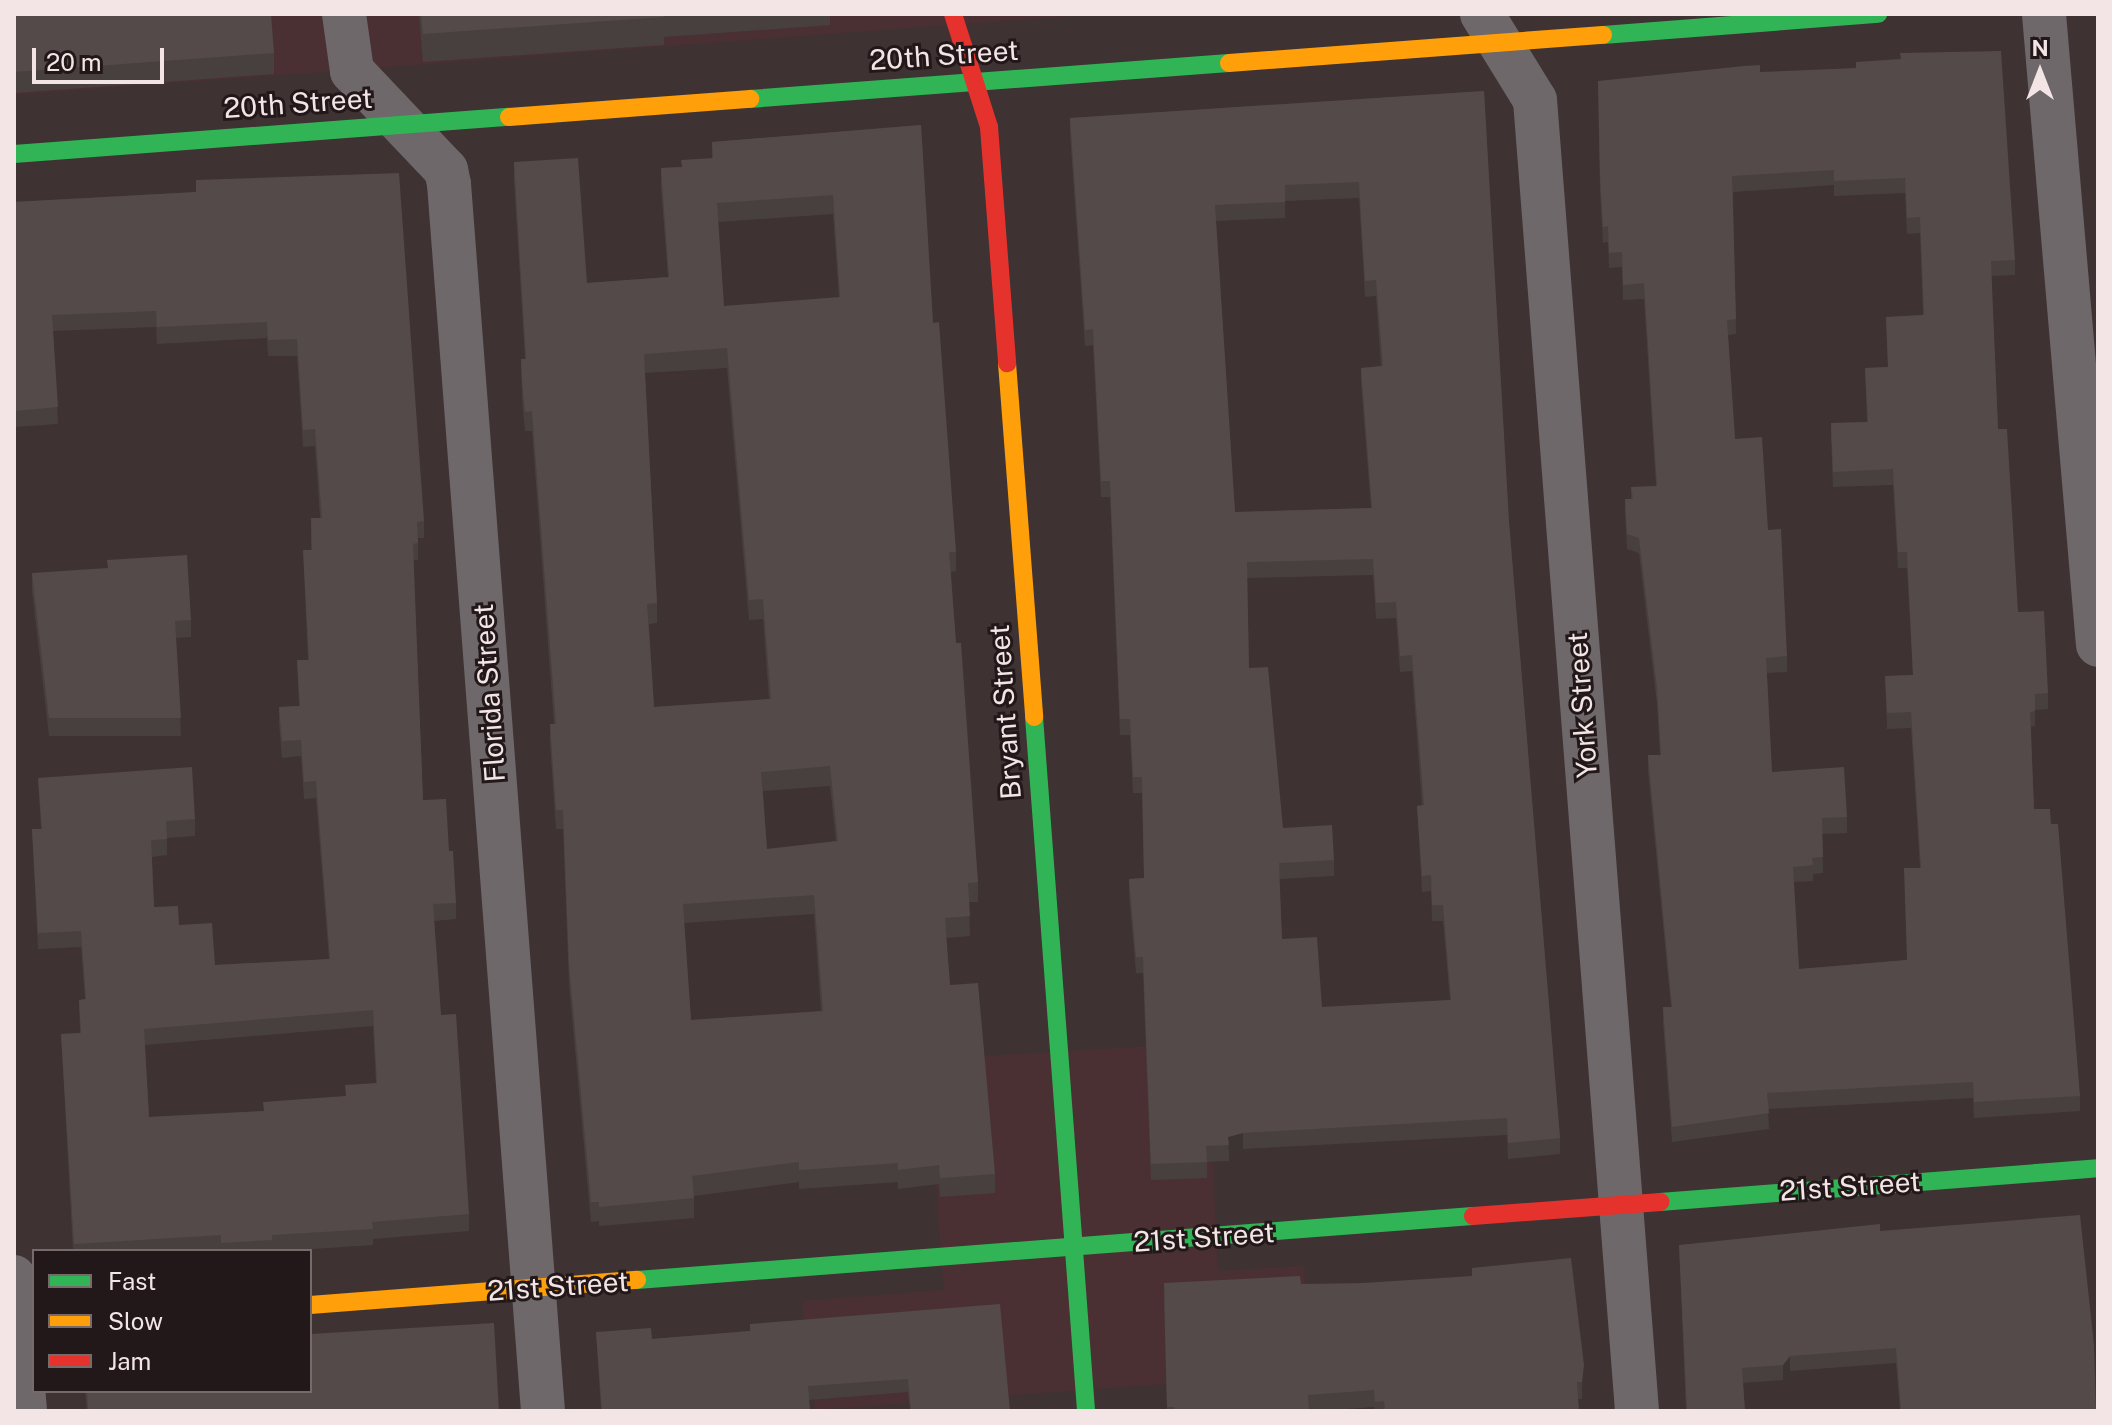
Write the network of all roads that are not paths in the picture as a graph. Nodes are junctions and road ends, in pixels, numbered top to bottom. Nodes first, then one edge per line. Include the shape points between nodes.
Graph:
1 (344, 14) edge
2 (953, 14) edge
3 (1878, 14) edge
4 (2044, 14) edge
5 (1490, 27) edge
6 (975, 81) junction
7 (400, 124) junction
8 (14, 154) edge
9 (2098, 645) edge
10 (2098, 1168) edge
11 (1620, 1204) junction
12 (1074, 1247) junction
13 (14, 1277) edge
14 (533, 1287) junction
15 (312, 1305) edge
16 (22, 1327) edge
17 (25, 1411) edge
18 (543, 1411) edge
19 (1086, 1411) edge
20 (1637, 1411) edge

1 - 7 street, Florida Street via 348,63
2 - 6 street, Bryant Street
3 - 5 street, 20th Street
4 - 9 street
5 - 6 street, 20th Street
5 - 11 street, York Street via 1535,100
6 - 7 street, 20th Street
6 - 12 street, Bryant Street via 989,127
7 - 8 street, 20th Street
7 - 14 street, Florida Street via 446,170 449,184
10 - 11 street, 21st Street
11 - 12 street, 21st Street
11 - 20 street, York Street
12 - 14 street, 21st Street
12 - 19 street, Bryant Street
13 - 16 street
14 - 15 street, 21st Street
14 - 18 street, Florida Street
16 - 17 street

